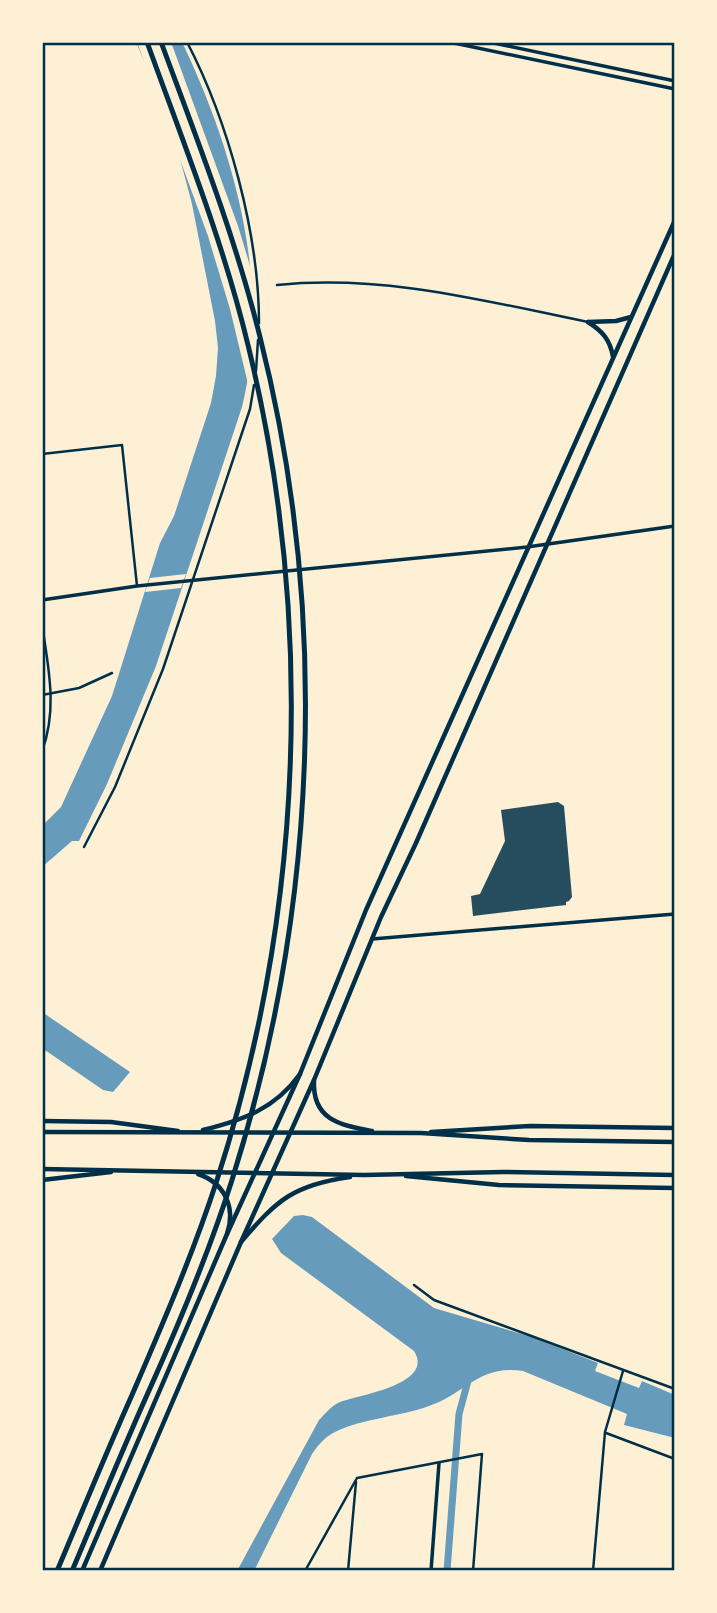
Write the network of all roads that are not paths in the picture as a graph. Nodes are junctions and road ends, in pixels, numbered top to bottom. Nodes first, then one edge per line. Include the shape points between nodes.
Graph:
1 (147, 42) edge
2 (161, 42) edge
3 (187, 42) edge
4 (449, 42) edge
5 (489, 42) edge
6 (675, 81) edge
7 (675, 89) edge
8 (675, 220) edge
9 (675, 253) edge
10 (277, 285) dead end
11 (632, 316) junction
12 (588, 322) junction
13 (613, 358) junction
14 (42, 454) edge
15 (675, 526) edge
16 (546, 545) junction
17 (527, 547) junction
18 (192, 580) junction
19 (137, 586) junction
20 (42, 600) edge
21 (42, 624) edge
22 (111, 673) dead end
23 (51, 694) junction
24 (42, 695) edge
25 (42, 751) edge
26 (84, 847) dead end
27 (675, 914) edge
28 (372, 939) junction
29 (300, 1074) junction
30 (314, 1080) junction
31 (42, 1121) edge
32 (675, 1128) edge
33 (183, 1131) junction
34 (42, 1132) edge
35 (196, 1132) junction
36 (273, 1133) junction
37 (290, 1133) junction
38 (383, 1133) junction
39 (421, 1133) junction
40 (675, 1142) edge
41 (42, 1169) edge
42 (114, 1171) junction
43 (194, 1172) junction
44 (255, 1173) junction
45 (272, 1173) junction
46 (364, 1175) junction
47 (401, 1175) junction
48 (675, 1175) edge
49 (42, 1180) edge
50 (675, 1188) edge
51 (227, 1234) junction
52 (241, 1242) junction
53 (414, 1285) dead end
54 (623, 1370) junction
55 (675, 1389) edge
56 (605, 1432) junction
57 (675, 1458) edge
58 (439, 1463) junction
59 (357, 1478) junction
60 (57, 1571) edge
61 (72, 1571) edge
62 (82, 1571) edge
63 (100, 1571) edge
64 (305, 1571) edge
65 (348, 1571) edge
66 (431, 1571) edge
67 (473, 1571) edge
68 (593, 1571) edge

1 - 60 highway via 228,270 264,418 289,608 289,799 266,989 222,1163 180,1284
2 - 61 highway via 237,254 278,416 303,607 303,800 279,991 243,1143 193,1290
3 - 18 street via 232,161 251,241 259,316 250,409
4 - 7 street
5 - 6 street
8 - 11 main road
9 - 16 main road
10 - 12 street via 392,284
11 - 12 main road
11 - 13 main road
12 - 13 main road via 607,339
13 - 17 main road
14 - 19 street via 122,444
15 - 16 street
16 - 17 street
16 - 28 main road
17 - 18 street
17 - 29 main road via 366,910
18 - 19 street
18 - 26 street via 140,729
19 - 20 street
21 - 23 street
22 - 23 street via 79,688
23 - 24 street
23 - 25 street via 51,720
27 - 28 street
28 - 30 main road
29 - 35 main road via 258,1113
29 - 36 main road
30 - 37 main road
30 - 38 main road via 317,1102 330,1119
31 - 33 main road via 111,1122
32 - 39 main road via 530,1126
33 - 34 main road
33 - 35 main road
35 - 36 main road
36 - 37 main road
36 - 44 main road
37 - 38 main road
37 - 45 main road
38 - 39 main road
39 - 40 main road
41 - 42 main road
42 - 43 main road
42 - 49 main road
43 - 44 main road
43 - 51 main road via 216,1183 226,1195 231,1219
44 - 45 main road
44 - 51 main road
45 - 46 main road
45 - 52 main road
46 - 47 main road
46 - 52 main road via 316,1183 294,1192 271,1208
47 - 48 main road
47 - 50 main road via 499,1185
51 - 62 main road
52 - 63 main road
53 - 54 street via 434,1300
54 - 55 street
54 - 56 street
56 - 57 street
56 - 68 street
58 - 59 street
58 - 66 street
58 - 67 street via 482,1454
59 - 64 street
59 - 65 street

